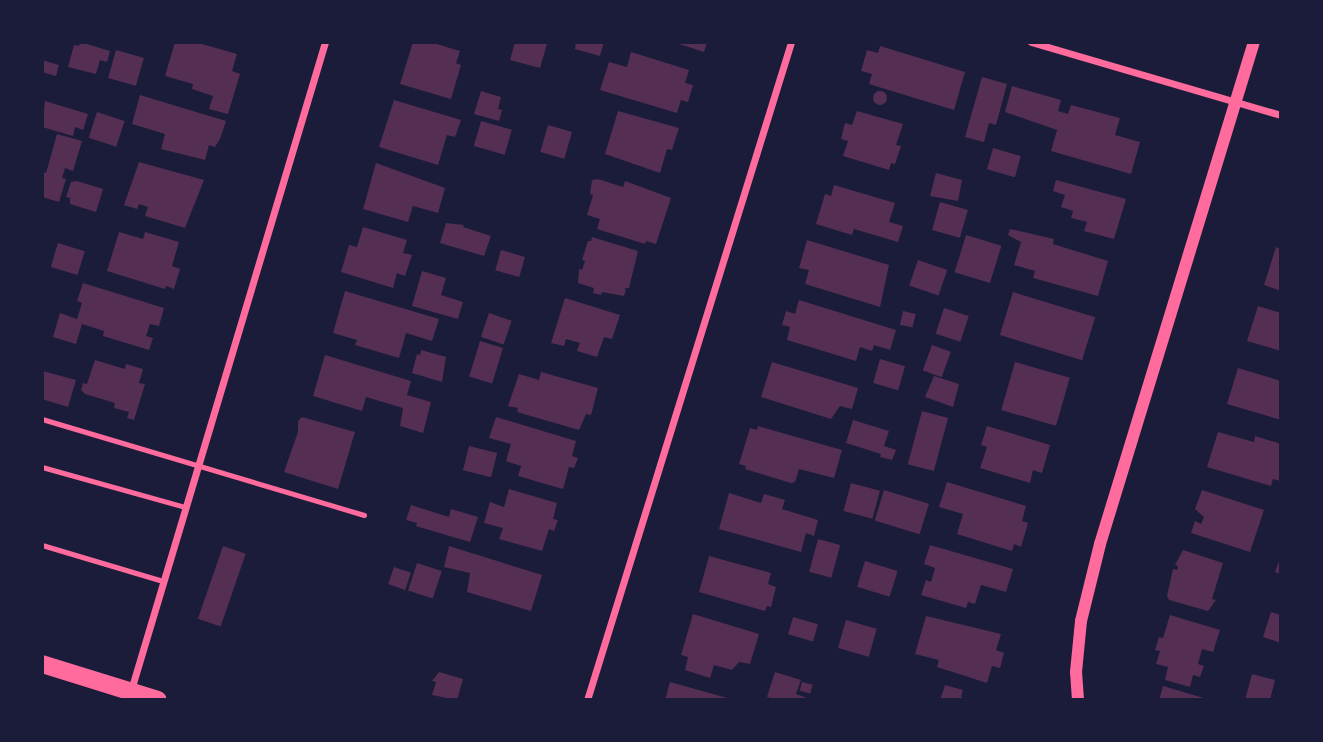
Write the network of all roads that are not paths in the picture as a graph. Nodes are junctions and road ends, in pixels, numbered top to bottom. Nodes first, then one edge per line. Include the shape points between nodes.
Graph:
1 (325, 42) edge
2 (792, 42) edge
3 (1031, 42) edge
4 (1254, 42) edge
5 (1236, 102) junction
6 (1281, 115) edge
7 (42, 419) edge
8 (197, 465) junction
9 (42, 467) edge
10 (185, 507) junction
11 (364, 515) dead end
12 (42, 545) edge
13 (163, 581) junction
14 (42, 664) edge
15 (129, 696) edge
16 (158, 700) edge
17 (587, 700) edge
18 (1078, 700) edge

1 - 8 street
2 - 17 street
3 - 5 street
4 - 5 street
5 - 6 street
5 - 18 street via 1100,544 1081,621
7 - 8 lane
8 - 10 street
8 - 11 lane
9 - 10 lane
10 - 13 street
12 - 13 lane
13 - 15 street
14 - 15 main road
15 - 16 main road

